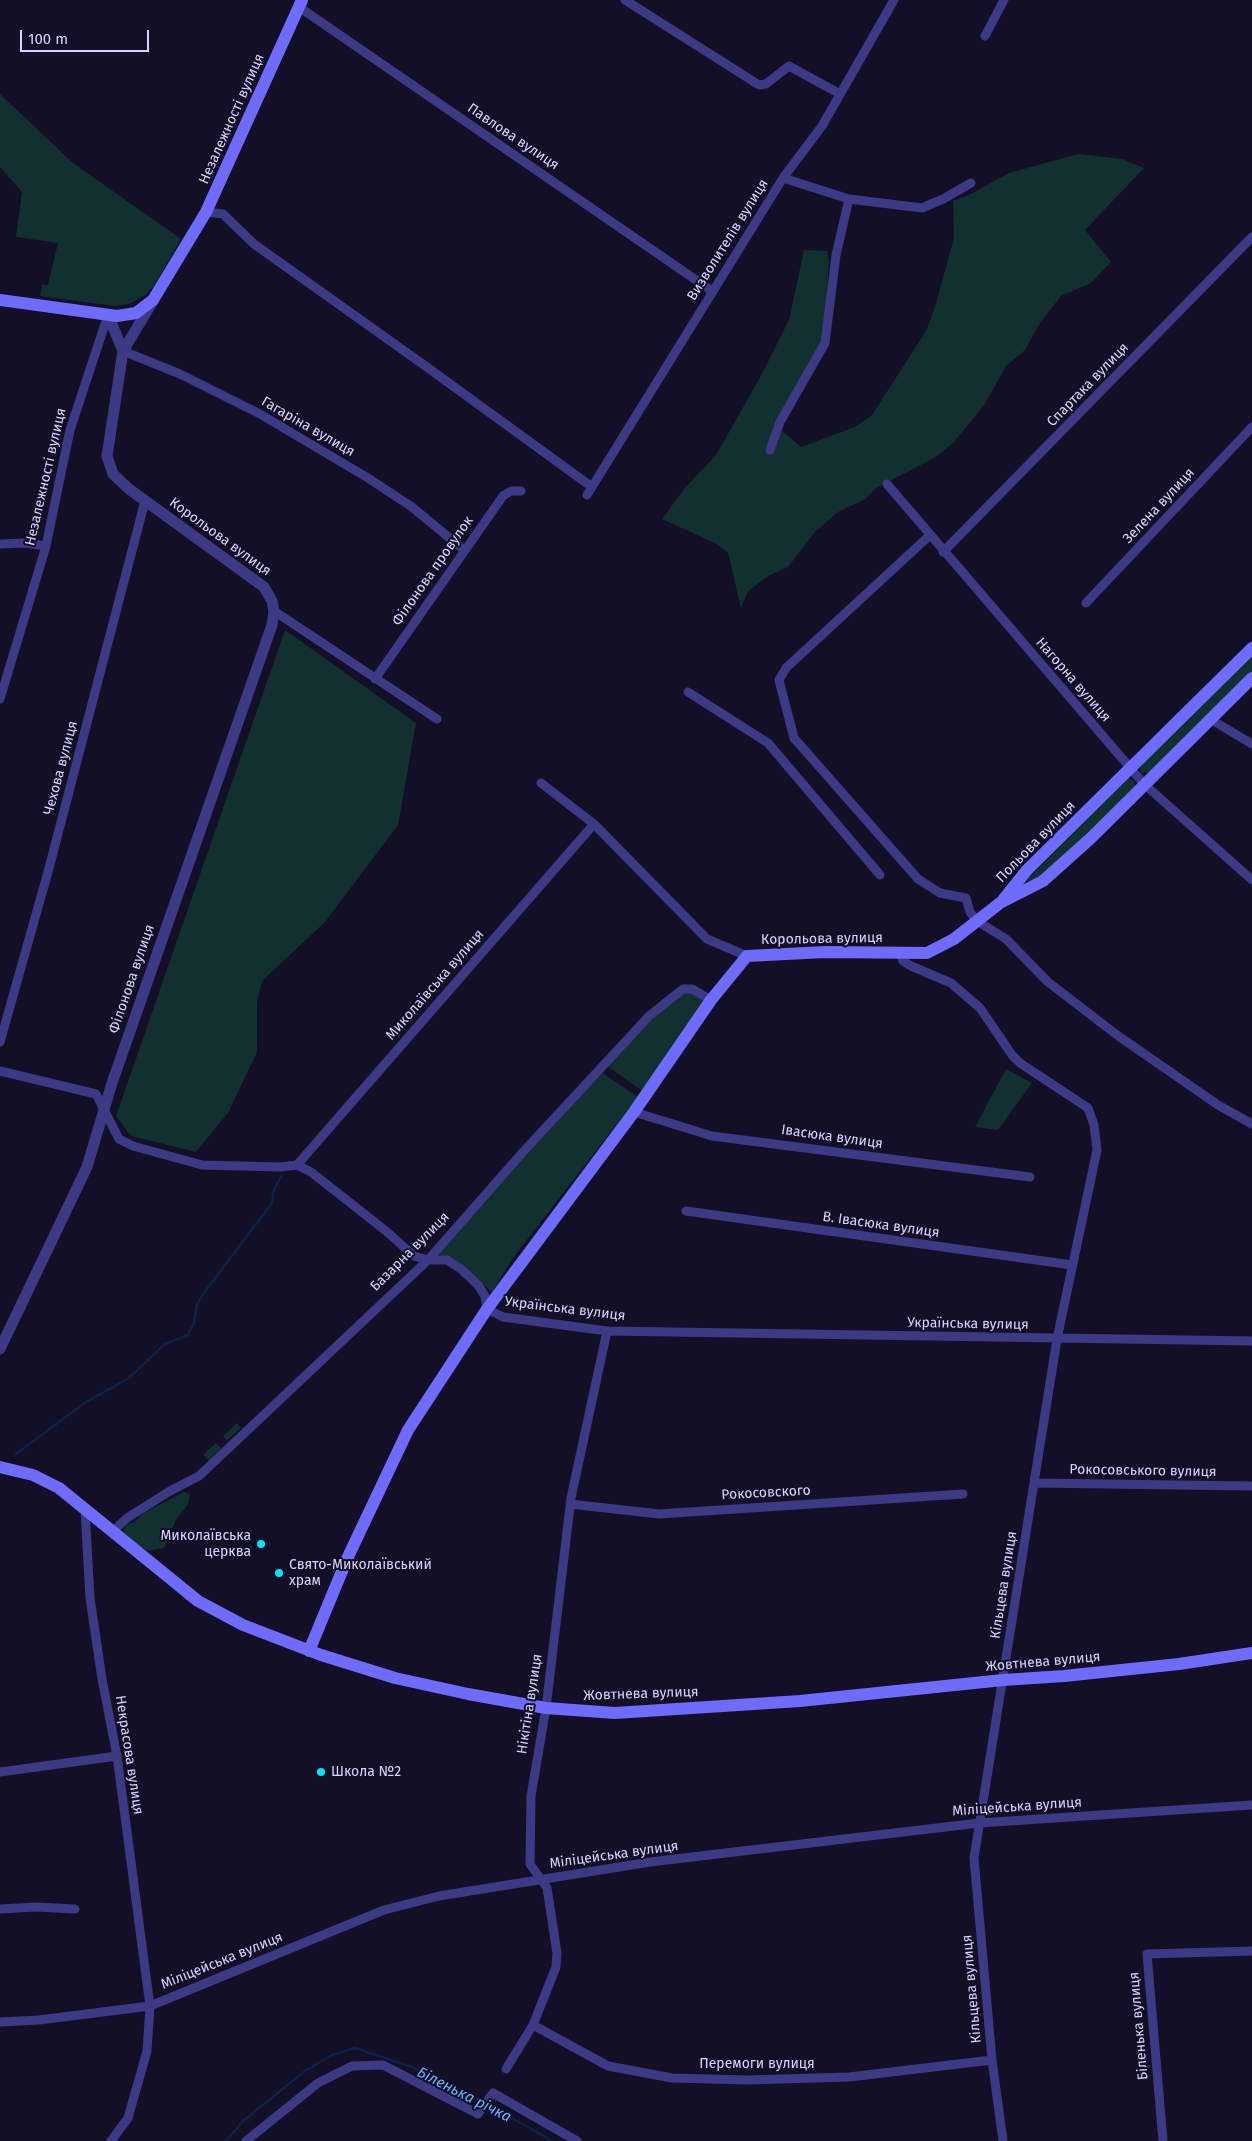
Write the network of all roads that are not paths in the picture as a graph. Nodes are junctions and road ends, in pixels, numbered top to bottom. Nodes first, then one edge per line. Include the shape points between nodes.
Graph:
1 (625, 0) edge
2 (894, 0) edge
3 (1004, 0) edge
4 (300, 3) edge
5 (985, 36) dead end
6 (840, 94) junction
7 (783, 178) junction
8 (971, 183) dead end
9 (848, 199) junction
10 (206, 212) junction
11 (1252, 236) edge
12 (712, 291) junction
13 (0, 300) edge
14 (154, 300) junction
15 (108, 315) junction
16 (123, 351) junction
17 (1252, 427) edge
18 (770, 450) dead end
19 (887, 484) dead end
20 (521, 491) dead end
21 (145, 501) junction
22 (929, 536) junction
23 (0, 544) edge
24 (46, 546) junction
25 (464, 550) junction
26 (943, 552) junction
27 (1086, 604) dead end
28 (274, 612) junction
29 (1252, 648) edge
30 (1252, 678) edge
31 (376, 679) junction
32 (688, 692) dead end
33 (0, 699) edge
34 (437, 719) dead end
35 (1210, 719) junction
36 (1252, 744) edge
37 (1130, 769) junction
38 (542, 783) dead end
39 (1144, 784) junction
40 (594, 824) junction
41 (880, 875) dead end
42 (1252, 880) edge
43 (1000, 903) junction
44 (977, 921) junction
45 (901, 954) junction
46 (746, 956) junction
47 (711, 1000) junction
48 (0, 1042) edge
49 (0, 1071) edge
50 (634, 1112) junction
51 (104, 1113) junction
52 (1252, 1124) edge
53 (1096, 1155) joint
54 (297, 1165) junction
55 (1030, 1177) dead end
56 (686, 1212) dead end
57 (428, 1260) junction
58 (1072, 1265) junction
59 (487, 1309) junction
60 (608, 1330) junction
61 (1057, 1339) junction
62 (1252, 1341) edge
63 (0, 1349) edge
64 (0, 1467) edge
65 (1034, 1483) junction
66 (1252, 1486) edge
67 (963, 1494) dead end
68 (570, 1504) junction
69 (85, 1509) junction
70 (112, 1532) junction
71 (309, 1650) junction
72 (1252, 1653) edge
73 (1004, 1680) junction
74 (546, 1708) junction
75 (117, 1756) junction
76 (0, 1772) edge
77 (1252, 1805) edge
78 (979, 1823) junction
79 (540, 1880) junction
80 (0, 1909) edge
81 (75, 1909) dead end
82 (1252, 1951) edge
83 (150, 2006) junction
84 (0, 2022) edge
85 (533, 2025) junction
86 (992, 2060) junction
87 (506, 2069) dead end
88 (111, 2141) edge
89 (246, 2141) edge
90 (577, 2141) edge
91 (1003, 2141) edge
92 (1163, 2141) edge

1 - 6 street via 759,85 766,84 789,66
2 - 6 street, Визволителів вулиця
3 - 5 street
4 - 10 main road, Незалежності вулиця
4 - 12 street, Павлова вулиця
6 - 7 street, Визволителів вулиця via 822,126
7 - 9 street
7 - 12 street, Визволителів вулиця
8 - 9 street via 922,208
9 - 18 street via 836,255 825,344 780,422
10 - 12 street, Визволителів вулиця via 223,214 254,244 424,365 589,491
10 - 14 main road, Незалежності вулиця
11 - 26 street, Спартака вулиця
13 - 15 main road
14 - 15 main road, Незалежності вулиця via 136,313
14 - 16 street
15 - 16 street
15 - 24 street, Незалежності вулиця via 70,430
16 - 21 street, Корольова вулиця via 107,456 113,474
16 - 25 street, Гагаріна вулиця via 180,374 299,437 412,507
17 - 27 street, Зелена вулиця
19 - 22 street, Нагорна вулиця
20 - 25 street, Філонова провулок via 511,491 503,496
21 - 28 street, Корольова вулиця via 264,587
21 - 48 street, Чехова вулиця
22 - 26 street, Нагорна вулиця
22 - 44 street via 786,668 779,680 794,738 918,878 940,893 966,898
23 - 24 street
24 - 33 street, Незалежності вулиця
25 - 31 street, Філонова провулок
26 - 37 street, Нагорна вулиця via 1064,688
28 - 31 street
28 - 51 street, Філонова вулиця
29 - 37 main road, Польова вулиця
30 - 35 main road, Польова вулиця
31 - 34 street
32 - 41 street via 768,743
35 - 36 street
35 - 39 main road, Польова вулиця
37 - 39 street, Нагорна вулиця
37 - 43 main road, Польова вулиця via 1026,870
38 - 40 street, Корольова вулиця
39 - 42 street, Нагорна вулиця
39 - 43 main road, Польова вулиця via 1043,882
40 - 46 street, Корольова вулиця via 707,939
40 - 54 street, Миколаївська вулиця
43 - 44 main road
44 - 45 main road via 927,953
44 - 52 street via 1006,939 1048,982 1116,1035 1218,1105
45 - 46 main road, Корольова вулиця via 825,952
45 - 53 street, Корольова вулиця via 902,960 911,966 951,983 980,1008 1020,1063 1088,1108 1094,1125
46 - 47 main road
47 - 50 main road
47 - 57 street, Базарна вулиця via 692,989 683,990 649,1016
49 - 51 street via 96,1094
50 - 55 street, Івасюка вулиця via 712,1136
50 - 59 main road
51 - 54 street via 119,1139 202,1165
51 - 63 street, Філонова вулиця via 87,1167
53 - 58 street, Кільцева вулиця
54 - 57 street, Українська вулиця via 311,1172 414,1256
56 - 58 street, В. Івасюка вулиця
57 - 59 street, Українська вулиця via 446,1260 461,1269 478,1285 485,1296
57 - 70 street, Базарна вулиця via 199,1476 127,1518
58 - 61 street, Кільцева вулиця
59 - 60 street, Українська вулиця via 503,1317
59 - 71 main road via 408,1430 347,1559
60 - 61 street, Українська вулиця
60 - 68 street, Нікітіна вулиця
61 - 62 street, Українська вулиця
61 - 65 street, Кільцева вулиця
64 - 69 main road, Жовтнева вулиця via 46,1480
65 - 66 street, Рокосовського вулиця
65 - 73 street, Кільцева вулиця
67 - 68 street, Рокосовского via 659,1514
68 - 74 street, Нікітіна вулиця
69 - 70 main road, Жовтнева вулиця
69 - 75 street, Некрасова вулиця via 90,1598
70 - 71 main road, Жовтнева вулиця via 209,1608 243,1626
71 - 74 main road, Жовтнева вулиця via 396,1678
72 - 73 main road, Жовтнева вулиця via 1179,1664
73 - 74 main road, Жовтнева вулиця via 800,1701 615,1713
73 - 78 street, Кільцева вулиця
74 - 79 street, Нікітіна вулиця via 534,1772 530,1831 530,1864
75 - 76 street
75 - 83 street, Некрасова вулиця
77 - 78 street, Міліцейська вулиця
78 - 79 street, Міліцейська вулиця via 650,1862
78 - 86 street, Кільцева вулиця via 974,1858
79 - 83 street, Міліцейська вулиця via 439,1896 384,1910
79 - 85 street, Нікітіна вулиця via 547,1888 557,1953 554,1974
80 - 81 street
82 - 92 street, Біленька вулиця via 1147,1954
83 - 84 street, Міліцейська вулиця
83 - 88 street, Некрасова вулиця via 147,2050 131,2108 128,2118
85 - 86 street, Перемоги вулиця via 608,2066 672,2078 849,2077
85 - 87 street, Нікітіна вулиця
86 - 91 street, Кільцева вулиця
89 - 90 street via 318,2083 352,2066 383,2065 478,2114 492,2093

